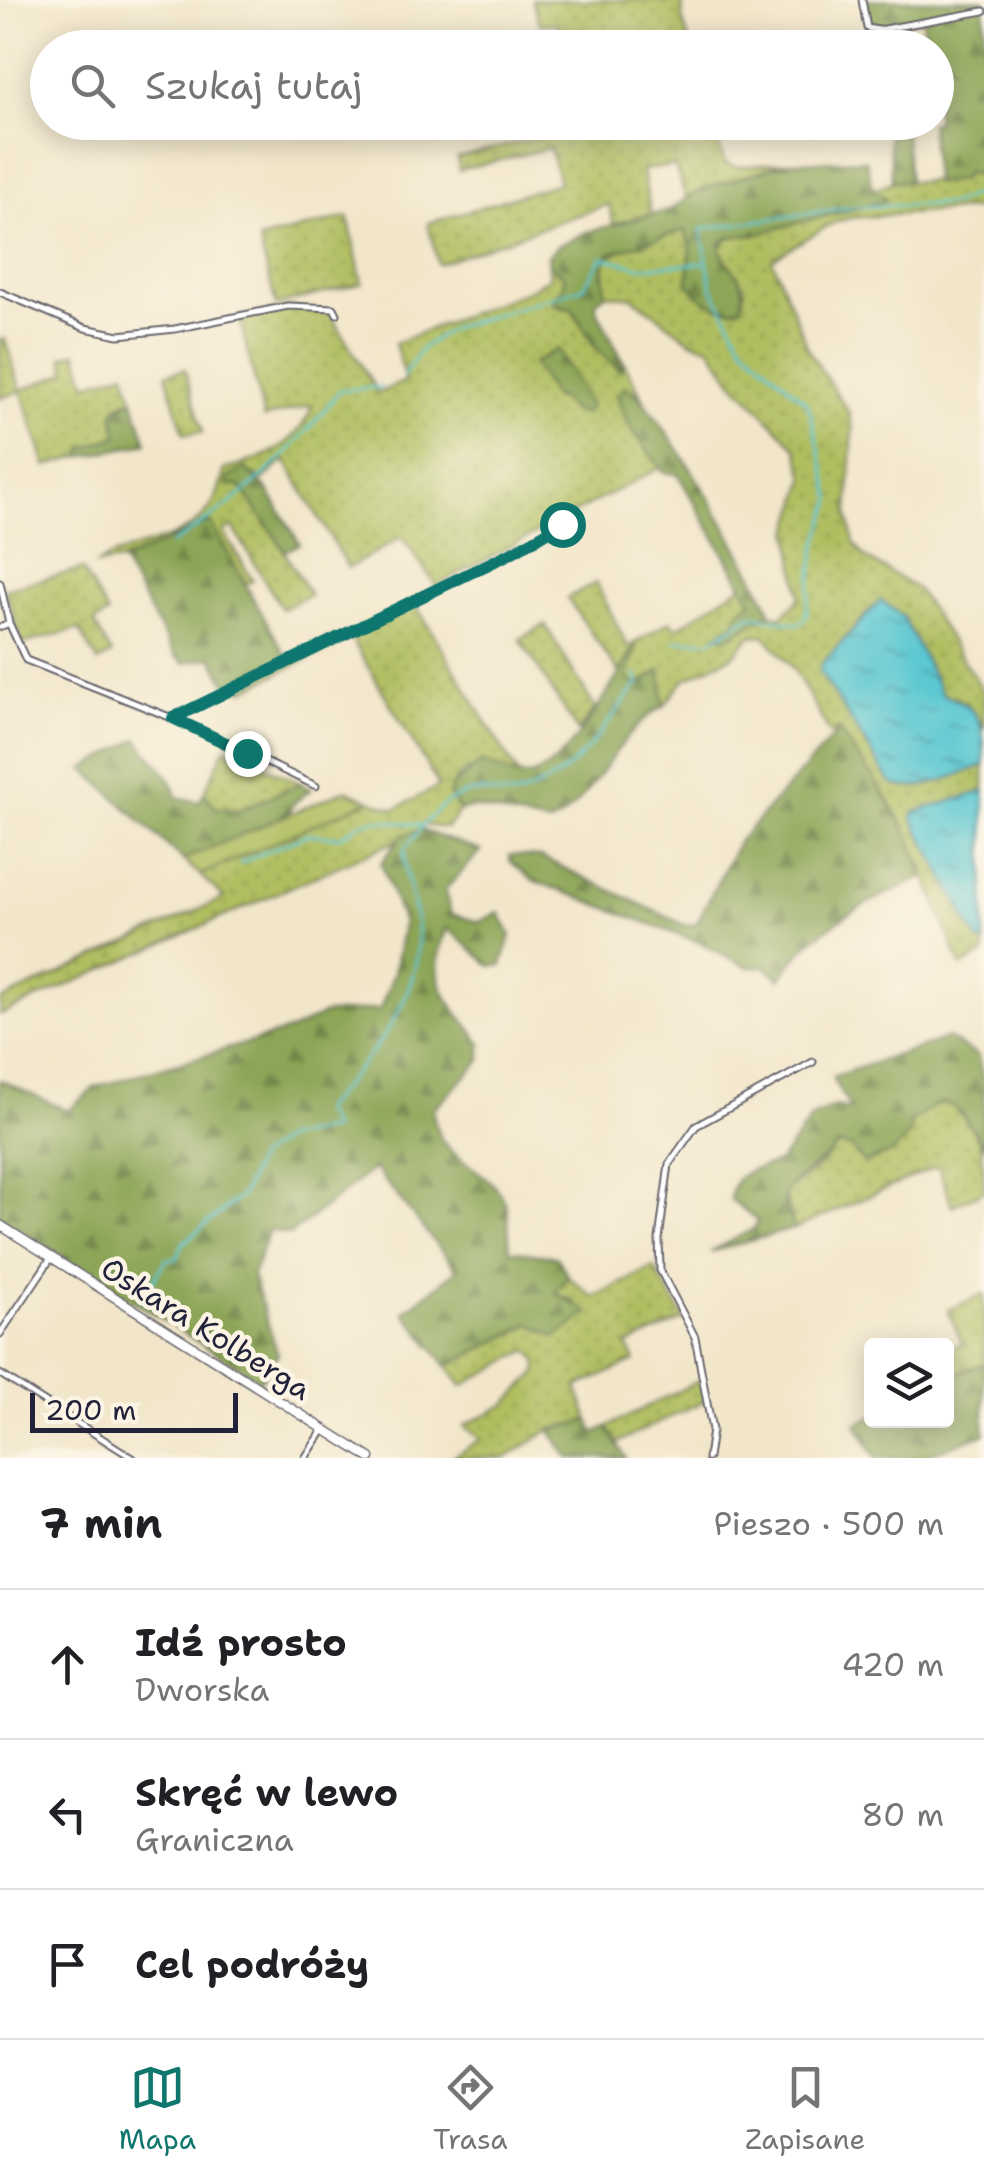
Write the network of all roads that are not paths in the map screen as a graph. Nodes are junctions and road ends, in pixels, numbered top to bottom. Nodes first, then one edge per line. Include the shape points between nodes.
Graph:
1 (862, 0) edge
2 (984, 11) edge
3 (0, 292) edge
4 (338, 314) dead end
5 (562, 524) dead end
6 (0, 583) edge
7 (9, 623) junction
8 (0, 628) edge
9 (173, 718) junction
10 (316, 786) dead end
11 (813, 1062) dead end
12 (0, 1224) edge
13 (51, 1258) junction
14 (0, 1334) edge
15 (0, 1374) edge
16 (324, 1429) junction
17 (133, 1458) edge
18 (305, 1458) edge
19 (370, 1458) edge
20 (708, 1458) edge

1 - 2 street via 867,28 878,30
3 - 4 street via 119,335 288,306 334,308
5 - 9 street
6 - 7 street
7 - 8 street
7 - 9 street via 26,660
9 - 10 street
11 - 20 street via 696,1126 669,1164 660,1270 695,1337 712,1430
12 - 13 main road, Oskara Kolberga
13 - 14 street
13 - 16 main road, Oskara Kolberga
15 - 17 street
16 - 18 street
16 - 19 main road, Oskara Kolberga

